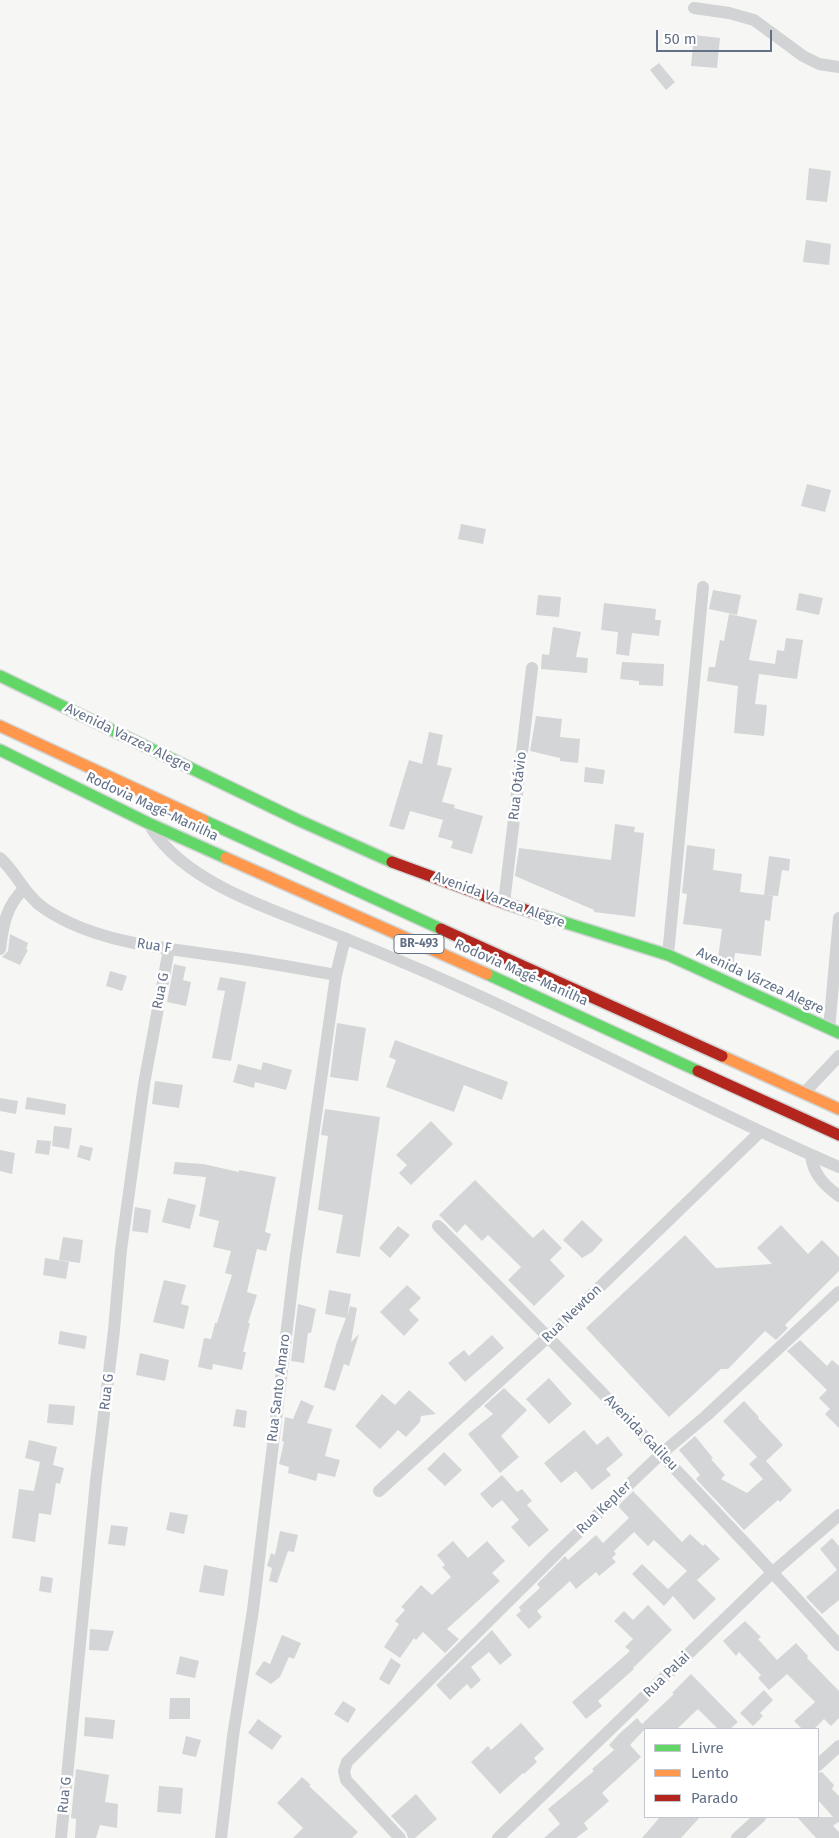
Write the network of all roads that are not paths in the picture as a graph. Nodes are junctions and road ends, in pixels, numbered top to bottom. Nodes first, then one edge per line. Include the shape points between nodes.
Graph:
1 (694, 8) dead end
2 (839, 67) edge
3 (703, 587) dead end
4 (532, 668) dead end
5 (0, 676) edge
6 (0, 726) edge
7 (0, 750) edge
8 (148, 823) junction
9 (0, 858) edge
10 (24, 889) junction
11 (504, 903) junction
12 (839, 918) edge
13 (344, 938) junction
14 (0, 949) edge
15 (169, 949) junction
16 (668, 955) junction
17 (336, 975) junction
18 (834, 1031) edge
19 (839, 1056) edge
20 (804, 1093) junction
21 (839, 1109) edge
22 (760, 1132) junction
23 (839, 1135) edge
24 (811, 1155) junction
25 (839, 1167) edge
26 (839, 1196) edge
27 (438, 1226) dead end
28 (839, 1292) edge
29 (549, 1336) junction
30 (661, 1454) junction
31 (379, 1491) dead end
32 (839, 1515) edge
33 (773, 1572) junction
34 (839, 1645) edge
35 (839, 1746) edge
36 (819, 1764) edge
37 (759, 1818) edge
38 (61, 1838) edge
39 (221, 1838) edge
40 (400, 1838) edge
41 (498, 1838) edge
42 (737, 1838) edge

1 - 2 street via 754,20 803,56 819,64
3 - 16 street
4 - 11 street, Rua Otávio
5 - 11 main road, Avenida Varzea Alegre via 377,856
6 - 20 main road, Rodovia Magé-Manilha / BR-493
7 - 8 main road, Rodovia Magé-Manilha / BR-493
8 - 13 street via 168,850 201,876 282,914
8 - 23 main road, Rodovia Magé-Manilha / BR-493
9 - 10 street, Rua F
10 - 14 street via 7,912
10 - 15 street, Rua F via 45,909 92,932
11 - 16 main road, Avenida Varzea Alegre
12 - 18 street
13 - 17 street, Rua Santo Amaro
13 - 22 street via 455,985
15 - 17 street, Rua F
15 - 38 street, Rua G via 144,1084 121,1250
16 - 18 main road, Avenida Várzea Alegre
17 - 39 street, Rua Santo Amaro via 295,1262 253,1610
19 - 20 street
20 - 21 main road, Rodovia Magé-Manilha / BR-493
22 - 24 street
22 - 29 street, Rua Newton
24 - 25 street
24 - 26 street via 818,1177
27 - 29 street, Avenida Galileu
28 - 30 street, Rua Kepler
29 - 30 street, Avenida Galileu
29 - 31 street, Rua Newton
30 - 33 street, Avenida Galileu
30 - 40 street, Rua Kepler via 347,1762 346,1780
32 - 33 street, Rua Palai
33 - 34 street, Avenida Galileu
33 - 41 street, Rua Palai
35 - 36 street
37 - 42 street

